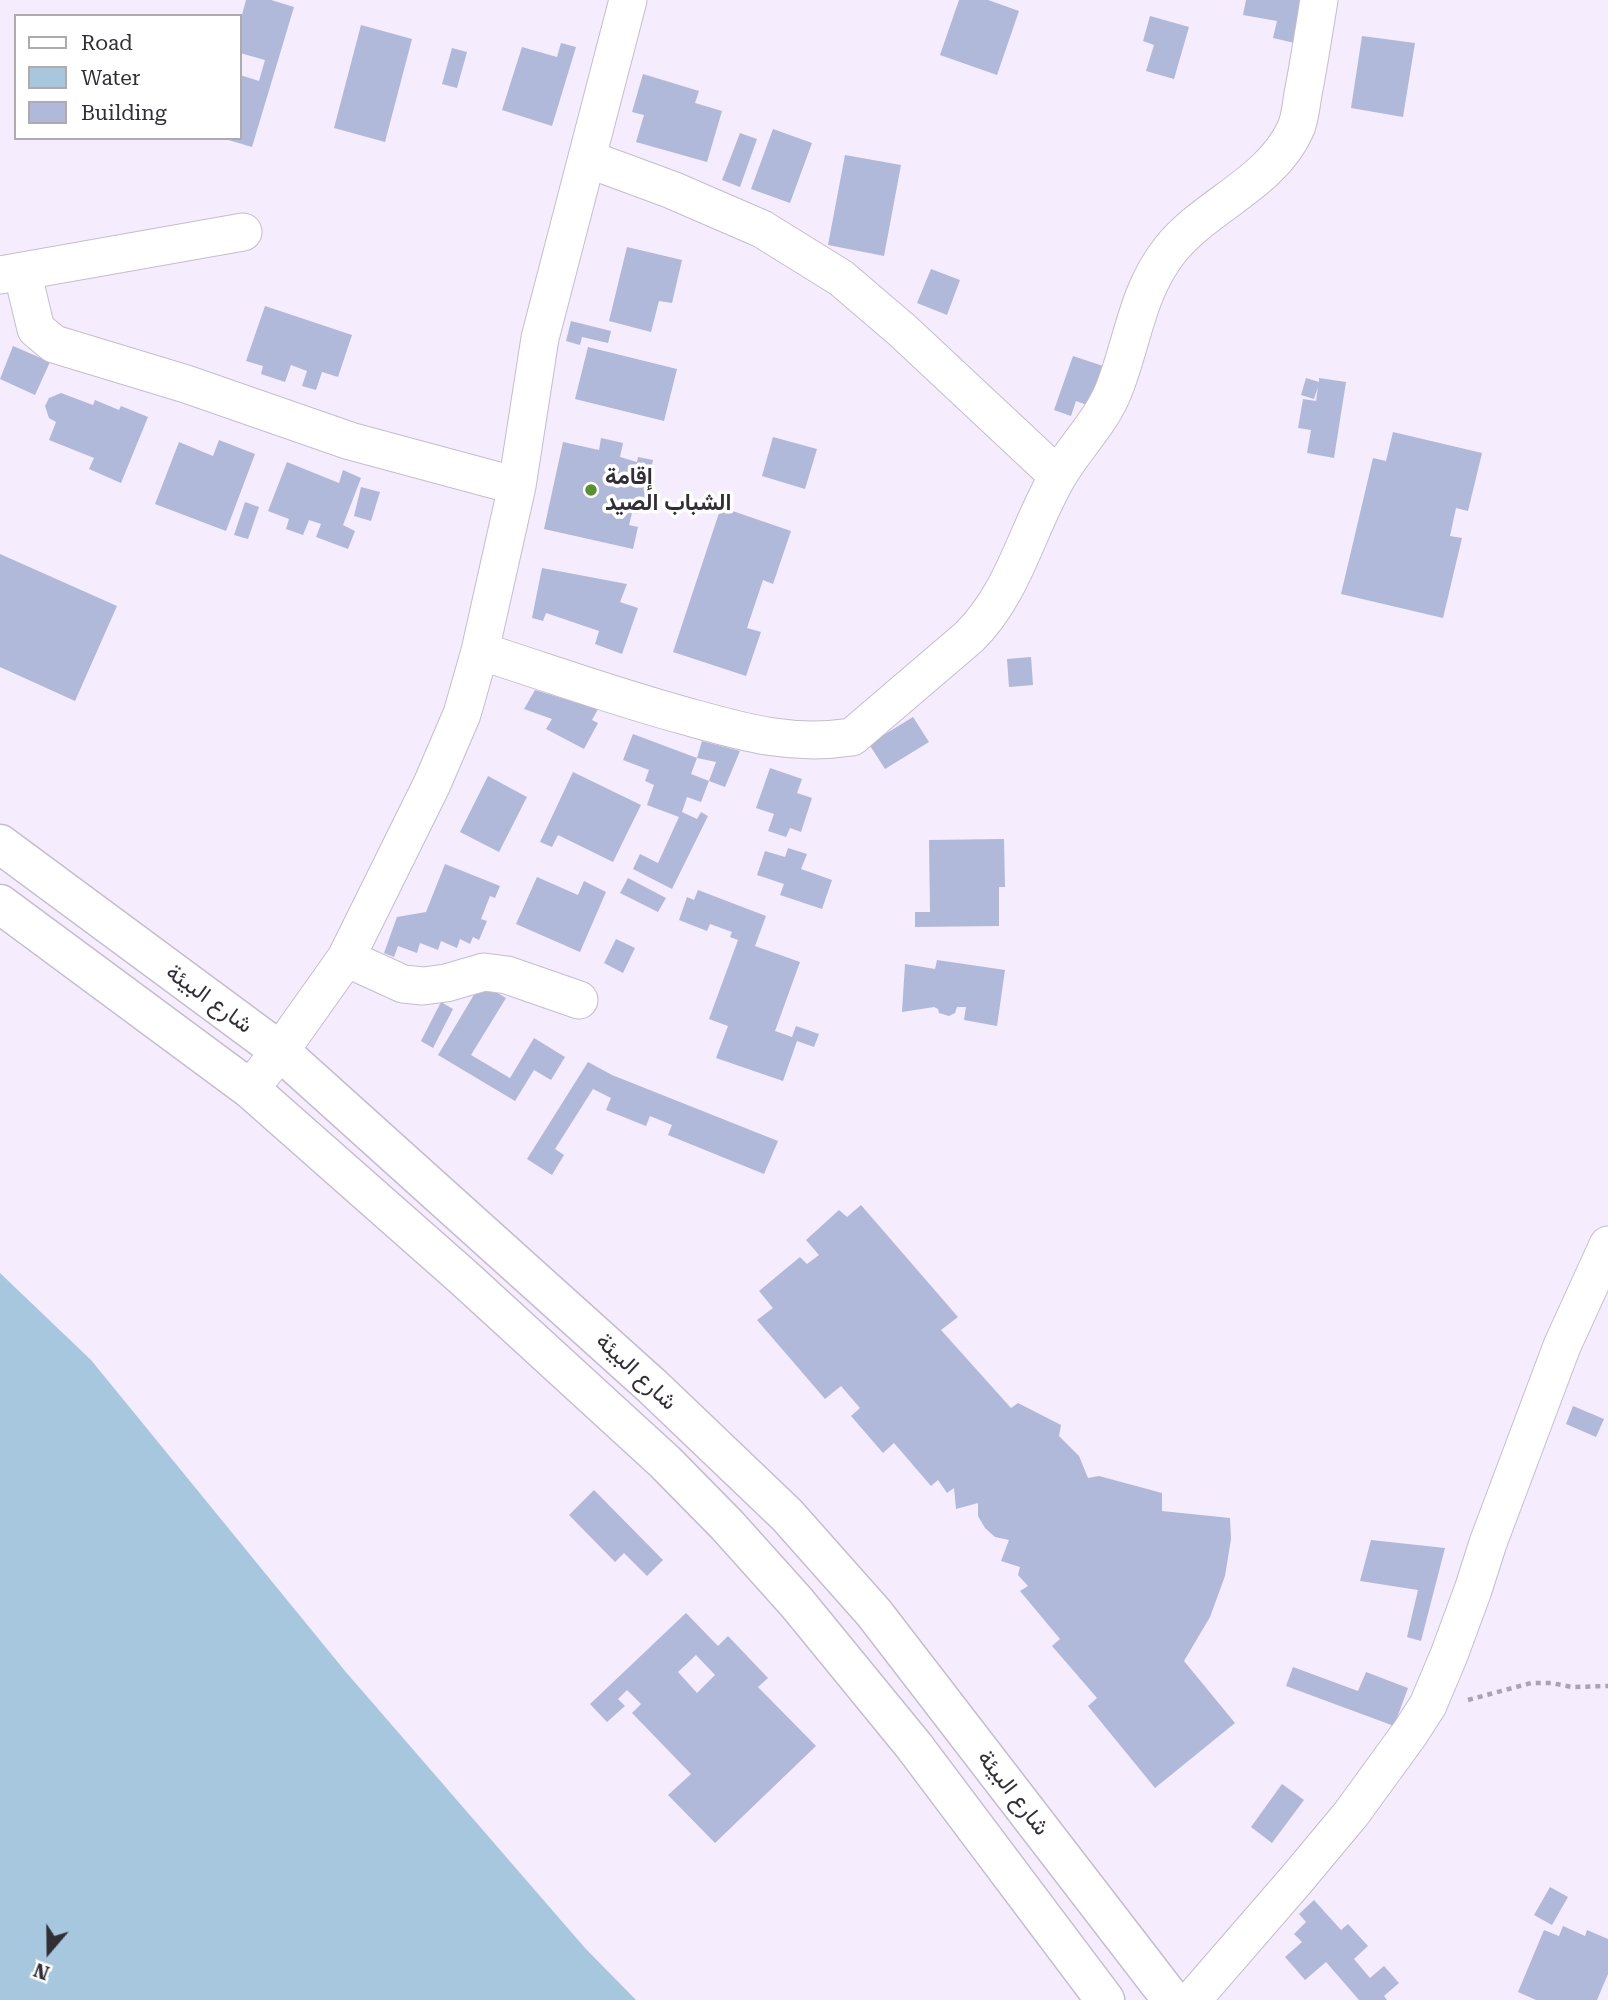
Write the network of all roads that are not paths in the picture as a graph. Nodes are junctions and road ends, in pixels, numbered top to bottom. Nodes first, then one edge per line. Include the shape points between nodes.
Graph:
1 (628, 0) edge
2 (1319, 0) edge
3 (588, 159) junction
4 (243, 232) dead end
5 (11, 273) edge
6 (1058, 476) junction
7 (517, 486) junction
8 (480, 651) junction
9 (0, 844) edge
10 (0, 904) edge
11 (346, 958) junction
12 (579, 1000) dead end
13 (280, 1051) junction
14 (250, 1089) junction
15 (1608, 1245) edge
16 (1105, 2000) edge
17 (1172, 2000) edge
18 (1192, 2000) edge

1 - 3 street
2 - 6 street via 1297,127 1291,138 1272,163 1185,234 1156,270 1139,306 1112,394
3 - 6 street via 762,229 841,278
3 - 7 street via 540,338
4 - 5 street
5 - 7 street via 36,329 54,344 349,441
6 - 8 street via 986,621 852,737 758,736
7 - 8 street
8 - 11 street via 463,713
9 - 13 main road, شارع البيئة
10 - 14 main road, شارع البيئة
11 - 12 street via 403,984 446,983 484,972 507,975
11 - 13 street
13 - 14 street
13 - 17 main road, شارع البيئة via 653,1387 787,1515 874,1613
14 - 16 main road, شارع البيئة via 623,1422 727,1525 914,1746
15 - 18 street via 1562,1346 1428,1704 1351,1814

